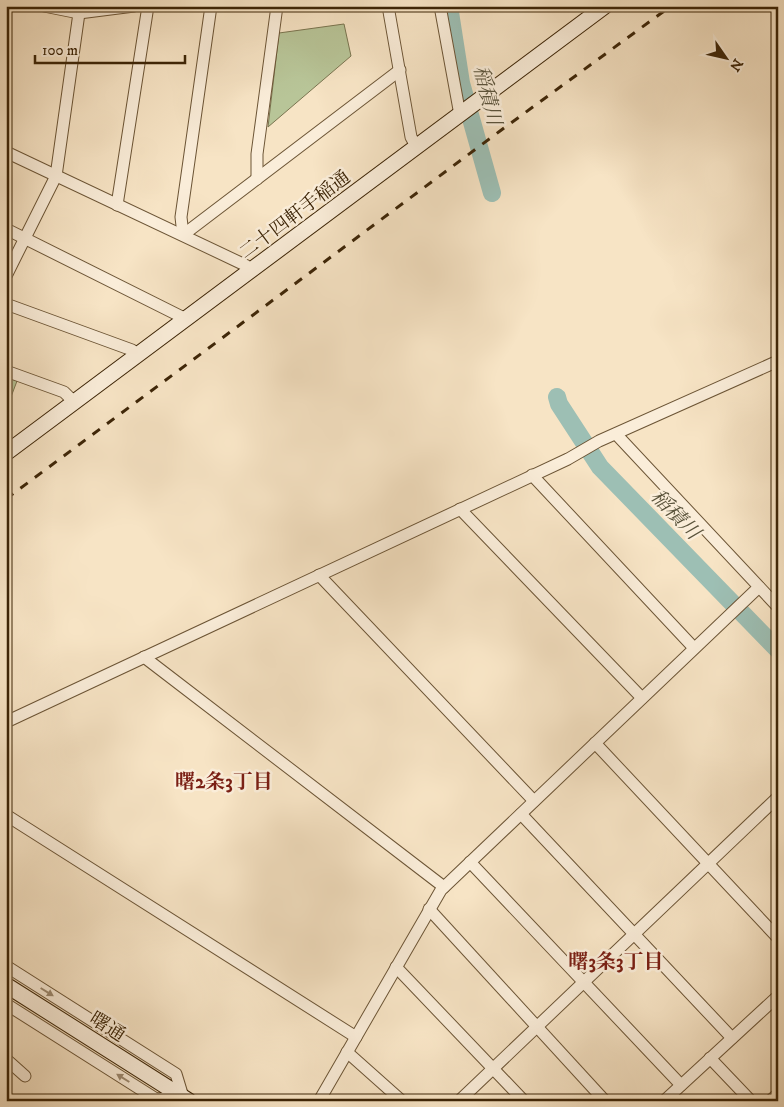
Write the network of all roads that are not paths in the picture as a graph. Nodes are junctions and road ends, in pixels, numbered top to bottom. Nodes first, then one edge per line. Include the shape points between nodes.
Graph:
1 (44, 6) edge
2 (134, 6) edge
3 (148, 6) edge
4 (211, 6) edge
5 (277, 6) edge
6 (388, 6) edge
7 (440, 6) edge
8 (596, 9) edge
9 (80, 10) edge
10 (400, 70) junction
11 (462, 114) junction
12 (416, 146) junction
13 (6, 152) edge
14 (56, 176) junction
15 (257, 179) junction
16 (117, 205) junction
17 (6, 229) edge
18 (183, 236) junction
19 (26, 238) junction
20 (253, 270) junction
21 (6, 276) edge
22 (6, 304) edge
23 (186, 318) junction
24 (138, 355) junction
25 (778, 361) edge
26 (6, 371) edge
27 (74, 402) junction
28 (616, 434) junction
29 (6, 453) edge
30 (532, 475) junction
31 (460, 509) junction
32 (319, 575) junction
33 (758, 587) junction
34 (778, 607) edge
35 (694, 648) junction
36 (144, 657) junction
37 (642, 698) junction
38 (6, 722) edge
39 (595, 743) junction
40 (778, 797) edge
41 (534, 801) junction
42 (520, 814) junction
43 (6, 815) edge
44 (470, 862) junction
45 (707, 864) junction
46 (444, 887) junction
47 (430, 910) junction
48 (634, 934) junction
49 (778, 938) edge
50 (6, 966) edge
51 (396, 967) junction
52 (584, 982) junction
53 (6, 985) edge
54 (778, 996) edge
55 (6, 1004) edge
56 (537, 1026) junction
57 (356, 1037) junction
58 (732, 1038) junction
59 (347, 1052) junction
60 (710, 1058) junction
61 (6, 1059) edge
62 (493, 1068) junction
63 (25, 1076) dead end
64 (681, 1085) junction
65 (778, 1094) edge
66 (184, 1100) edge
67 (319, 1101) edge
68 (402, 1101) edge
69 (459, 1101) edge
70 (524, 1101) edge
71 (606, 1101) edge
72 (664, 1101) edge
73 (751, 1101) edge
74 (770, 1101) edge

1 - 9 street
2 - 9 street
3 - 16 street
4 - 18 street via 181,217
5 - 15 street via 256,154
6 - 10 street
7 - 11 street
8 - 11 street, 二十四軒手稲通
9 - 14 street
10 - 12 street via 411,137
10 - 15 street
11 - 12 street, 二十四軒手稲通
12 - 20 street, 二十四軒手稲通
13 - 14 street
14 - 16 street
14 - 19 street
15 - 18 street
16 - 18 street
17 - 19 street
18 - 20 street
19 - 21 street
19 - 23 street
20 - 23 street, 二十四軒手稲通
22 - 24 street via 132,350
23 - 24 street, 二十四軒手稲通
24 - 27 street, 二十四軒手稲通
25 - 28 street
26 - 27 street via 64,392
27 - 29 street, 二十四軒手稲通
28 - 30 street
28 - 33 street
30 - 31 street
30 - 35 street
31 - 32 street
31 - 37 street
32 - 36 street
32 - 41 street
33 - 34 street
33 - 35 street
35 - 37 street
36 - 38 street
36 - 46 street
37 - 39 street
39 - 41 street
39 - 45 street
40 - 45 street
41 - 42 street
42 - 44 street
42 - 48 street
43 - 57 street
44 - 46 street
44 - 52 street
45 - 48 street
45 - 49 street
46 - 47 street
47 - 51 street
47 - 56 street
48 - 52 street
48 - 58 street
50 -> 66 street via 176,1074
51 - 57 street
51 - 62 street
52 - 56 street
52 - 64 street
53 - 66 street, 曙通
54 - 58 street
66 -> 55 street via 156,1099
56 - 62 street
56 - 71 street
57 - 59 street
58 - 60 street
59 - 67 street
59 - 68 street
60 - 64 street
60 - 73 street
61 - 63 street
62 - 69 street
62 - 70 street
64 - 72 street
65 - 74 street

